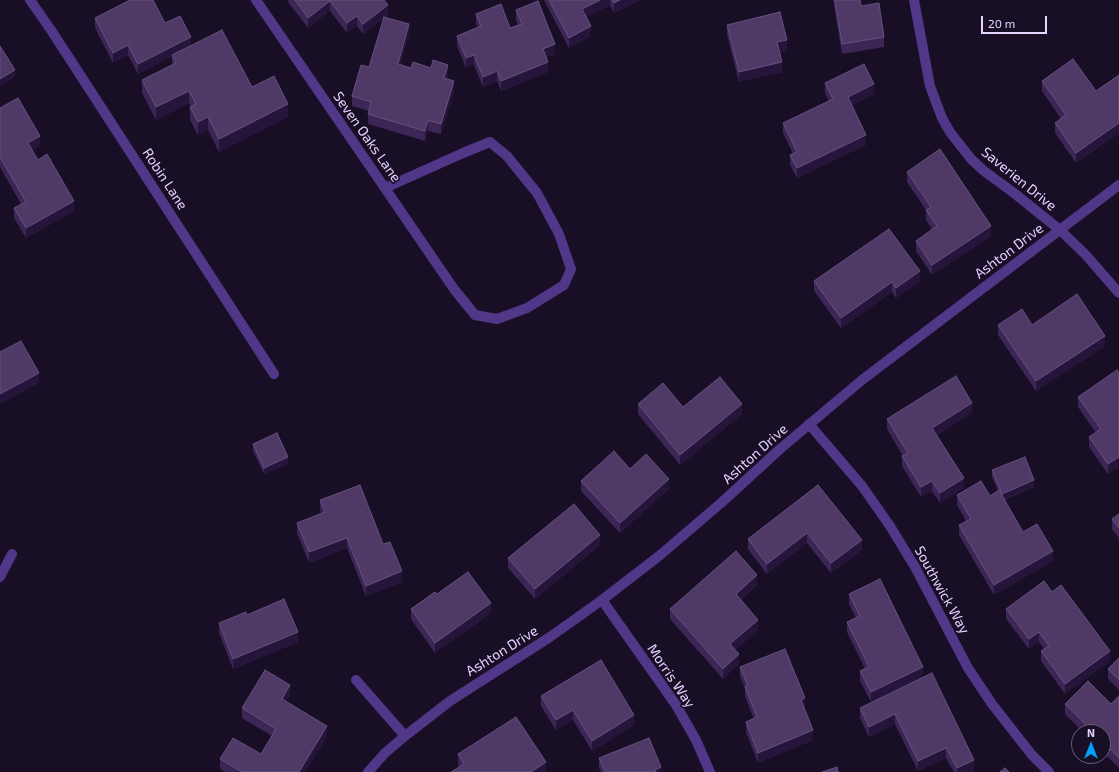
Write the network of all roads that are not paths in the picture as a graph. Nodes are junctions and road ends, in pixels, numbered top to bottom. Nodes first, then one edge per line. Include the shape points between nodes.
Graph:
1 (30, 0) edge
2 (256, 0) edge
3 (914, 0) edge
4 (1119, 185) edge
5 (385, 188) junction
6 (1060, 230) junction
7 (1119, 292) edge
8 (274, 374) dead end
9 (809, 424) junction
10 (12, 554) dead end
11 (0, 577) edge
12 (602, 600) junction
13 (356, 680) dead end
14 (405, 736) junction
15 (368, 772) edge
16 (710, 772) edge
17 (1048, 772) edge

1 - 8 street, Robin Lane
2 - 5 street, Seven Oaks Lane
3 - 6 street, Saverien Drive via 930,86 950,132 984,171
4 - 6 street, Ashton Drive
5 - 5 street, Seven Oaks Lane via 474,315 497,319 527,308 564,285 571,269 559,234 537,193 508,156 490,142
6 - 7 street, Saverien Drive
6 - 9 street, Ashton Drive via 862,380
9 - 12 street, Ashton Drive via 670,547
9 - 17 street, Southwick Way via 862,486 890,526 915,567 968,668 992,704
10 - 11 street
12 - 14 street, Ashton Drive via 550,637 450,700
12 - 16 street, Morris Way via 676,705
13 - 14 street
14 - 15 street, Ashton Drive

